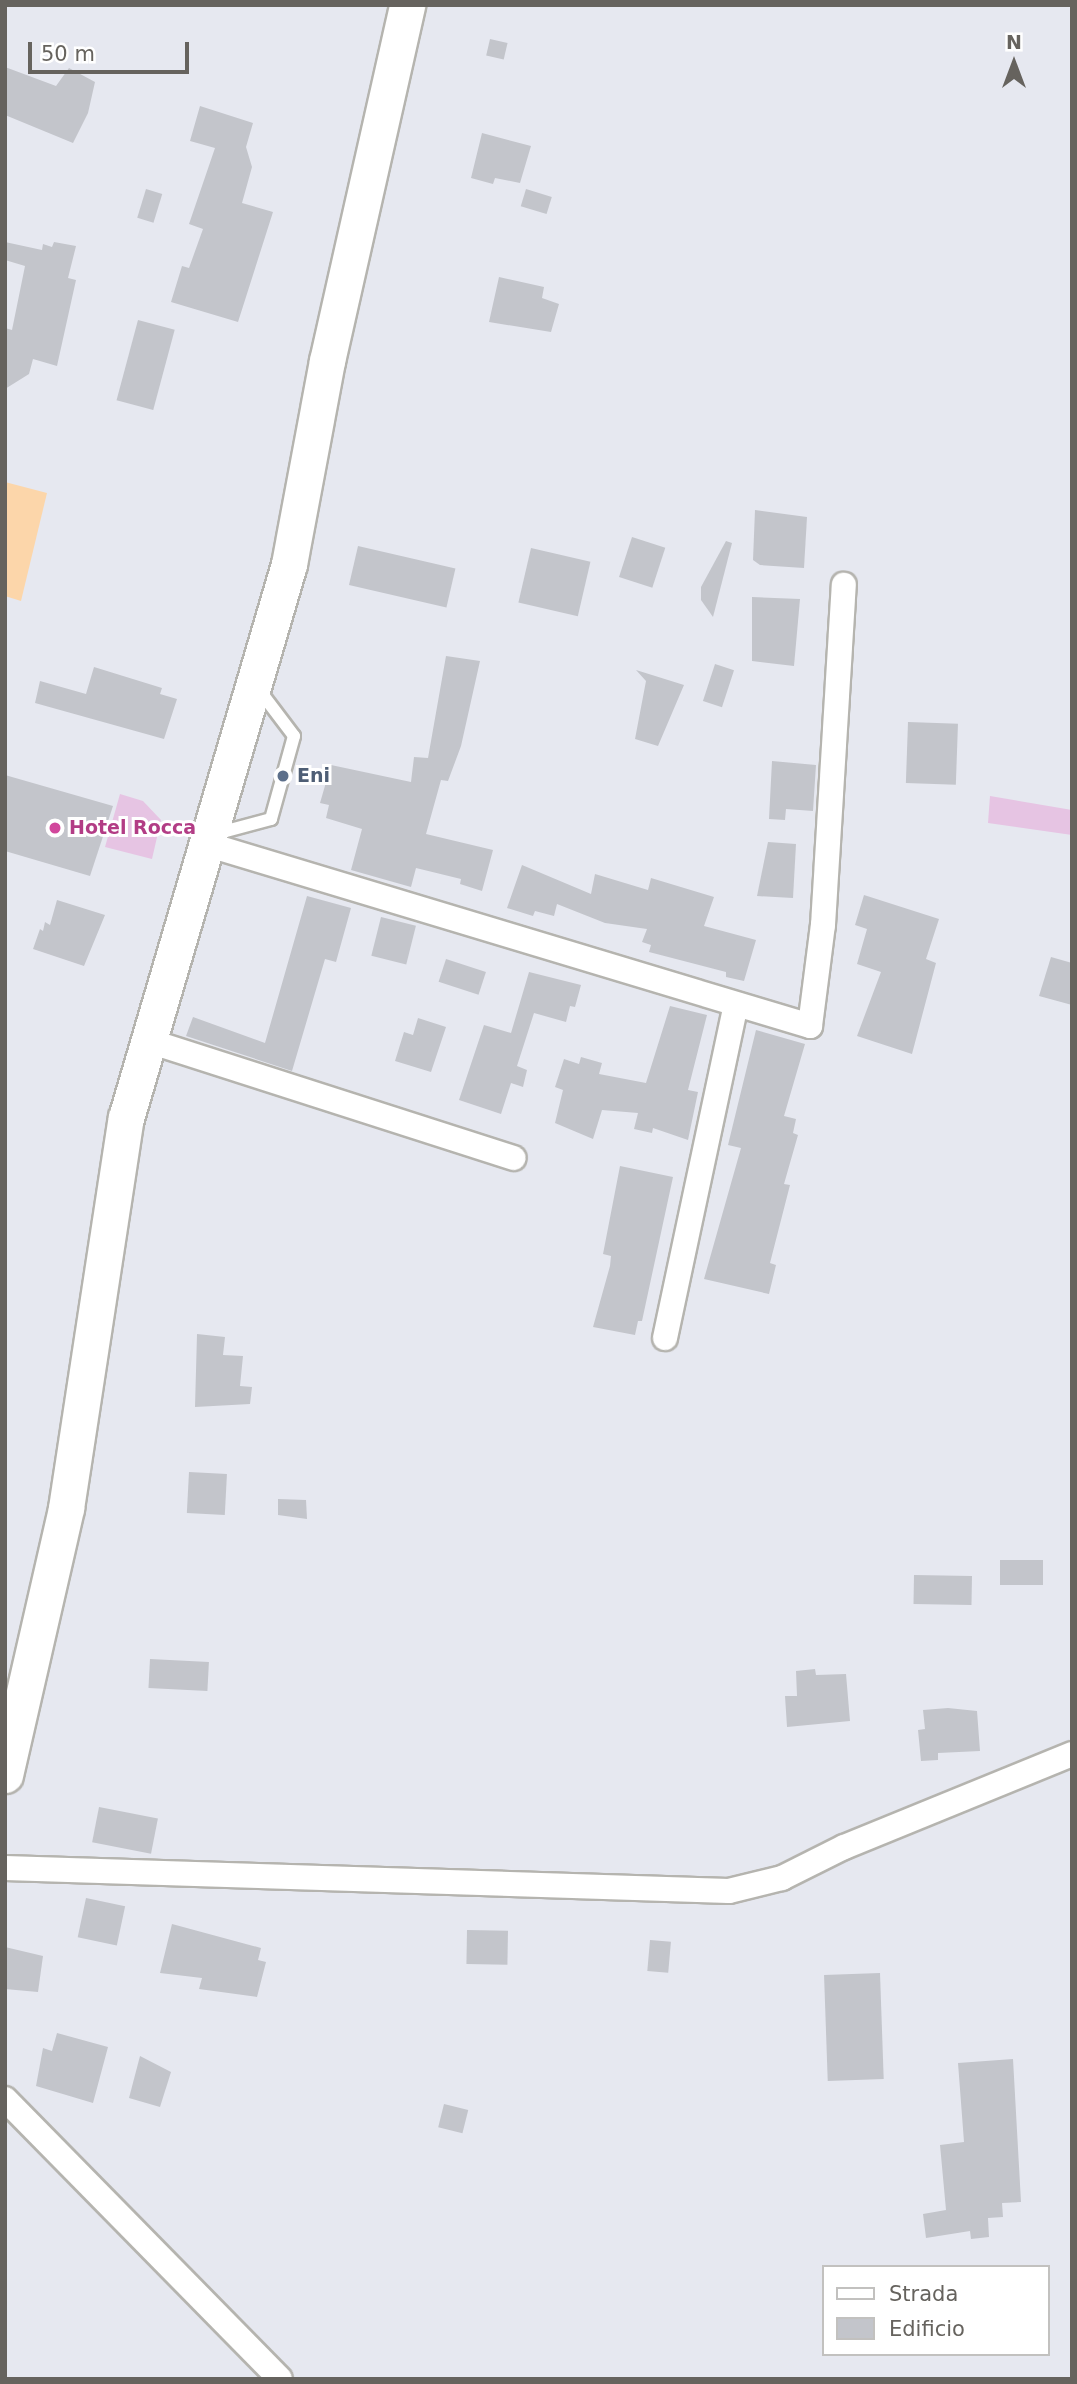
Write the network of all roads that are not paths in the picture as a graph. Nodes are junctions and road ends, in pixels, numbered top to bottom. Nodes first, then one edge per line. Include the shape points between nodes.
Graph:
1 (407, 5) edge
2 (844, 585) dead end
3 (254, 682) junction
4 (207, 840) junction
5 (736, 1004) junction
6 (146, 1040) junction
7 (513, 1158) dead end
8 (665, 1338) dead end
9 (1072, 1754) edge
10 (5, 1775) edge
11 (5, 1868) edge
12 (5, 2099) edge
13 (280, 2379) edge

1 - 3 main road via 327,361 292,550
2 - 5 street via 824,912 810,1026
3 - 4 main road
3 - 4 lane via 295,736 271,819
4 - 5 street
4 - 6 main road
5 - 8 street
6 - 7 street
6 - 10 main road via 107,1221 66,1508
9 - 11 street via 844,1847 782,1878 729,1891
12 - 13 street

